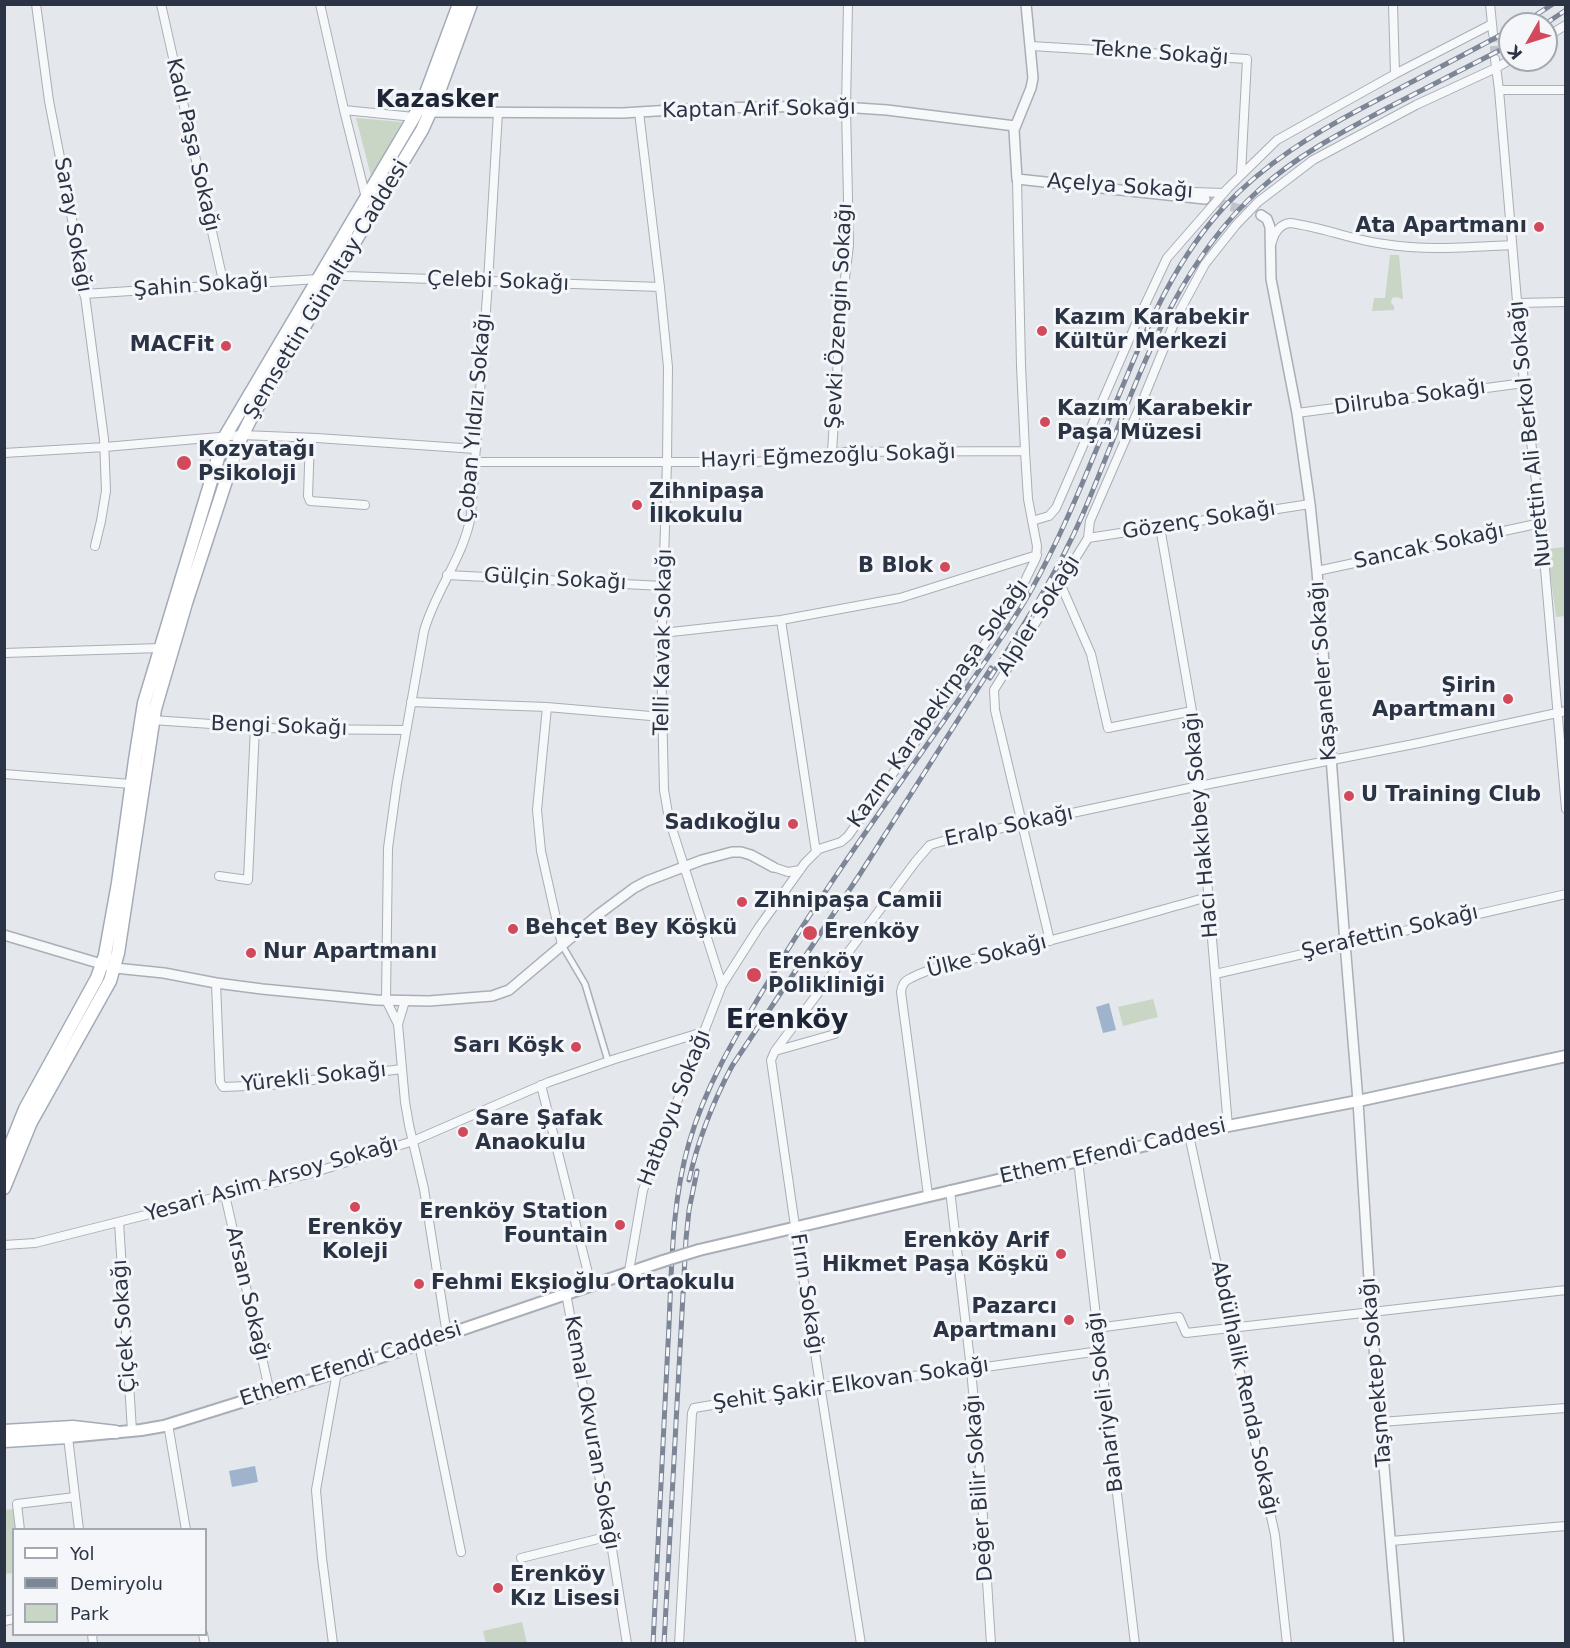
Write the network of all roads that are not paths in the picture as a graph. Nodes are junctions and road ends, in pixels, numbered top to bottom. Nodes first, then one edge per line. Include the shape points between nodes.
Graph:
1 (36, 4) edge
2 (161, 4) edge
3 (320, 4) edge
4 (459, 4) edge
5 (471, 4) edge
6 (848, 4) edge
7 (1026, 4) edge
8 (1393, 4) edge
9 (1490, 4) edge
10 (1492, 24) junction
11 (1493, 34) tunnel mouth
12 (1031, 46) junction
13 (1495, 59) tunnel mouth
14 (1496, 68) junction
15 (1395, 74) junction
16 (1499, 90) junction
17 (1566, 90) edge
18 (846, 107) junction
19 (344, 110) junction
20 (498, 111) junction
21 (431, 112) junction
22 (639, 112) junction
23 (414, 117) junction
24 (1015, 126) junction
25 (1241, 174) junction
26 (1017, 179) junction
27 (1119, 190) junction
28 (1223, 193) junction
29 (367, 199) junction
30 (1205, 199) tunnel mouth
31 (1261, 215) dead end
32 (1272, 244) junction
33 (1512, 245) junction
34 (331, 258) junction
35 (335, 275) junction
36 (318, 279) junction
37 (488, 282) junction
38 (224, 285) junction
39 (660, 287) junction
40 (84, 294) junction
41 (1566, 302) edge
42 (1518, 303) junction
43 (1524, 383) junction
44 (1297, 413) junction
45 (242, 435) junction
46 (225, 436) junction
47 (310, 438) junction
48 (105, 447) junction
49 (476, 449) junction
50 (1025, 451) junction
51 (832, 452) junction
52 (4, 453) edge
53 (475, 462) junction
54 (667, 462) junction
55 (1310, 504) junction
56 (365, 505) dead end
57 (1032, 521) junction
58 (1541, 523) junction
59 (1160, 527) junction
60 (1088, 538) junction
61 (95, 546) dead end
62 (1037, 555) junction
63 (1317, 571) junction
64 (447, 575) junction
65 (1060, 583) junction
66 (663, 586) junction
67 (780, 620) junction
68 (662, 633) junction
69 (160, 648) junction
70 (4, 653) edge
71 (411, 702) junction
72 (547, 706) junction
73 (1192, 711) junction
74 (1562, 712) edge
75 (662, 717) junction
76 (152, 720) junction
77 (255, 727) junction
78 (406, 730) junction
79 (1331, 760) junction
80 (4, 774) edge
81 (131, 784) junction
82 (1199, 786) junction
83 (1566, 809) edge
84 (1022, 823) junction
85 (816, 852) junction
86 (684, 866) junction
87 (773, 867) junction
88 (801, 869) junction
89 (219, 876) dead end
90 (785, 890) junction
91 (1566, 894) edge
92 (1208, 897) junction
93 (4, 935) edge
94 (1050, 941) junction
95 (1345, 944) junction
96 (562, 945) junction
97 (103, 964) junction
98 (115, 968) junction
99 (1215, 974) junction
100 (216, 983) junction
101 (722, 986) junction
102 (386, 1000) junction
103 (405, 1001) junction
104 (398, 1024) junction
105 (703, 1032) junction
106 (835, 1034) dead end
107 (775, 1051) junction
108 (1566, 1056) edge
109 (608, 1061) junction
110 (402, 1069) junction
111 (541, 1085) junction
112 (1358, 1101) junction
113 (1228, 1126) junction
114 (1189, 1135) junction
115 (413, 1141) junction
116 (1078, 1160) junction
117 (4, 1161) edge
118 (4, 1188) edge
119 (950, 1190) junction
120 (225, 1195) junction
121 (928, 1195) junction
122 (118, 1222) junction
123 (795, 1226) junction
124 (4, 1245) edge
125 (629, 1271) junction
126 (591, 1285) junction
127 (1566, 1290) edge
128 (566, 1293) junction
129 (1371, 1312) junction
130 (1097, 1328) junction
131 (1231, 1328) junction
132 (447, 1335) junction
133 (419, 1344) junction
134 (1100, 1351) junction
135 (971, 1369) junction
136 (337, 1372) junction
137 (821, 1387) junction
138 (270, 1393) junction
139 (1566, 1408) edge
140 (1381, 1422) junction
141 (168, 1424) junction
142 (4, 1431) edge
143 (132, 1431) junction
144 (116, 1432) junction
145 (68, 1437) junction
146 (4, 1441) edge
147 (75, 1497) junction
148 (1566, 1526) edge
149 (20, 1528) edge
150 (79, 1528) edge
151 (186, 1528) edge
152 (610, 1536) junction
153 (1391, 1541) junction
154 (460, 1552) dead end
155 (521, 1558) dead end
156 (333, 1644) edge
157 (627, 1644) edge
158 (679, 1644) edge
159 (861, 1644) edge
160 (991, 1644) edge
161 (1135, 1644) edge
162 (1287, 1644) edge
163 (1400, 1644) edge

1 - 40 street, Saray Sokağı via 49,101
2 - 38 street, Kadı Paşa Sokağı
3 - 19 street
4 - 23 main road, Şemsettin Günaltay Caddesi
5 - 21 main road, Şemsettin Günaltay Caddesi
6 - 18 street, Şevki Özengin Sokağı
7 - 12 street
8 - 15 street
9 - 10 street
10 - 11 street
10 - 15 street
12 - 24 street via 1033,81
12 - 25 street, Tekne Sokağı via 1247,59
13 - 14 street, Nurettin Ali Berkol Sokağı
14 - 16 street, Nurettin Ali Berkol Sokağı
14 - 60 street, Alpler Sokağı via 1313,160 1258,202 1229,233 1200,272 1177,316 1090,521
15 - 25 street via 1277,140
16 - 17 street
16 - 33 street, Nurettin Ali Berkol Sokağı
18 - 22 street, Kaptan Arif Sokağı
18 - 24 street, Kaptan Arif Sokağı
18 - 51 street, Şevki Özengin Sokağı via 849,245
19 - 23 street
19 - 29 street
20 - 21 street, Kaptan Arif Sokağı
20 - 22 street, Kaptan Arif Sokağı
20 - 37 street, Çoban Yıldızı Sokağı
21 - 23 street, Kaptan Arif Sokağı
21 - 35 main road, Şemsettin Günaltay Caddesi
22 - 39 street, Telli Kavak Sokağı
23 - 29 main road, Şemsettin Günaltay Caddesi
24 - 26 street
25 - 28 street
26 - 27 street, Açelya Sokağı
26 - 50 street, Kazım Karabekirpaşa Sokağı
27 - 28 street, Açelya Sokağı
27 - 30 street
28 - 57 street via 1167,258 1056,509 1049,516
29 - 34 main road, Şemsettin Günaltay Caddesi
31 - 32 street, Kaşaneler Sokağı via 1269,222
32 - 33 street via 1278,229 1290,223 1408,248
32 - 44 street, Kaşaneler Sokağı via 1272,283
33 - 42 street, Nurettin Ali Berkol Sokağı
34 - 35 street via 329,268
34 - 36 main road, Şemsettin Günaltay Caddesi
35 - 37 street, Çelebi Sokağı
35 - 45 main road, Şemsettin Günaltay Caddesi
36 - 38 street, Şahin Sokağı
36 - 46 main road, Şemsettin Günaltay Caddesi
37 - 39 street, Çelebi Sokağı
37 - 49 street, Çoban Yıldızı Sokağı
38 - 40 street, Şahin Sokağı
39 - 54 street, Telli Kavak Sokağı via 668,374
40 - 48 street, Saray Sokağı
41 - 42 street
42 - 43 street, Nurettin Ali Berkol Sokağı
43 - 44 street, Dilruba Sokağı
43 - 58 street, Nurettin Ali Berkol Sokağı
44 - 55 street, Kaşaneler Sokağı
45 - 46 street
45 - 47 street
45 - 76 main road, Şemsettin Günaltay Caddesi
46 - 48 street
46 - 69 main road, Şemsettin Günaltay Caddesi
47 - 49 street
47 - 56 street via 310,501
48 - 52 street
48 - 61 street, Saray Sokağı via 106,491
49 - 53 street, Çoban Yıldızı Sokağı
50 - 51 street, Hayri Eğmezoğlu Sokağı
50 - 57 street, Kazım Karabekirpaşa Sokağı
51 - 54 street, Hayri Eğmezoğlu Sokağı via 766,461
53 - 54 street, Hayri Eğmezoğlu Sokağı
53 - 64 street, Çoban Yıldızı Sokağı via 470,522
54 - 66 street, Telli Kavak Sokağı
55 - 59 street, Gözenç Sokağı
55 - 63 street, Kaşaneler Sokağı
57 - 62 street, Kazım Karabekirpaşa Sokağı
58 - 63 street, Sancak Sokağı
58 - 74 street, Nurettin Ali Berkol Sokağı
59 - 60 street, Gözenç Sokağı
59 - 73 street, Hacı Hakkıbey Sokağı
60 - 65 street, Alpler Sokağı
62 - 67 street via 910,596
62 - 85 street, Kazım Karabekirpaşa Sokağı via 1016,598 848,836
63 - 79 street, Kaşaneler Sokağı
64 - 66 street, Gülçin Sokağı
64 - 71 street, Çoban Yıldızı Sokağı via 424,631
65 - 73 street via 1091,654 1108,728
65 - 84 street, Alpler Sokağı via 994,690 995,710
66 - 68 street, Telli Kavak Sokağı
67 - 68 street
67 - 85 street
68 - 75 street, Telli Kavak Sokağı
69 - 70 street
69 - 81 main road, Şemsettin Günaltay Caddesi via 143,710
71 - 72 street
71 - 78 street, Çoban Yıldızı Sokağı
72 - 75 street
72 - 96 street via 537,810
73 - 82 street, Hacı Hakkıbey Sokağı
74 - 79 street, Eralp Sokağı
74 - 83 street, Nurettin Ali Berkol Sokağı
75 - 86 street, Telli Kavak Sokağı via 665,795
76 - 77 street, Bengi Sokağı
76 - 98 main road, Şemsettin Günaltay Caddesi
77 - 78 street, Bengi Sokağı
77 - 89 street via 248,880
78 - 102 street, Çoban Yıldızı Sokağı via 388,848
79 - 82 street, Eralp Sokağı
79 - 95 street, Kaşaneler Sokağı
80 - 81 street
81 - 97 main road, Şemsettin Günaltay Caddesi
82 - 84 street, Eralp Sokağı
82 - 92 street, Hacı Hakkıbey Sokağı
84 - 94 street, Alpler Sokağı
84 - 107 street, Eralp Sokağı via 928,847
85 - 88 street, Hatboyu Sokağı
86 - 87 street via 736,852
86 - 96 street via 634,888
86 - 101 street, Telli Kavak Sokağı
87 - 88 street via 788,872
87 - 90 street via 783,878
88 - 90 street, Hatboyu Sokağı
90 - 101 street, Hatboyu Sokağı
91 - 95 street, Şerafettin Sokağı
92 - 94 street, Ülke Sokağı
92 - 99 street, Hacı Hakkıbey Sokağı
93 - 97 street
94 - 121 street, Ülke Sokağı via 941,966 902,985
95 - 99 street, Şerafettin Sokağı
95 - 112 street, Kaşaneler Sokağı
96 - 103 street via 502,994
96 - 109 street via 585,984
97 - 98 street
97 - 117 main road, Şemsettin Günaltay Caddesi via 25,1109
98 - 100 street
98 - 118 main road, Şemsettin Günaltay Caddesi via 31,1122
99 - 113 street, Hacı Hakkıbey Sokağı
100 - 102 street
100 - 110 street, Yürekli Sokağı via 220,1082 224,1087
101 - 105 street, Hatboyu Sokağı
102 - 103 street
102 - 104 street
103 - 104 street
104 - 110 street
105 - 109 street, Yesari Asim Arsoy Sokağı
105 - 125 street, Hatboyu Sokağı via 643,1190
106 - 107 street
107 - 123 street, Fırın Sokağı via 771,1066
108 - 112 main road, Ethem Efendi Caddesi
109 - 111 street, Yesari Asim Arsoy Sokağı
110 - 115 street
111 - 115 street, Yesari Asim Arsoy Sokağı
111 - 126 street
112 - 113 main road, Ethem Efendi Caddesi
112 - 129 street, Taşmektep Sokağı
113 - 114 main road, Ethem Efendi Caddesi
114 - 116 main road, Ethem Efendi Caddesi
114 - 131 street, Abdülhalik Renda Sokağı
115 - 120 street, Yesari Asim Arsoy Sokağı
115 - 132 street
116 - 119 main road, Ethem Efendi Caddesi
116 - 130 street, Bahariyeli Sokağı
119 - 121 main road, Ethem Efendi Caddesi
119 - 135 street, Değer Bilir Sokağı
120 - 122 street, Yesari Asim Arsoy Sokağı
120 - 138 street, Arsan Sokağı
121 - 123 main road, Ethem Efendi Caddesi
122 - 124 street, Yesari Asim Arsoy Sokağı via 35,1243
122 - 143 street, Çiçek Sokağı
123 - 125 main road, Ethem Efendi Caddesi, bridge
123 - 137 street, Fırın Sokağı
125 - 126 main road, Ethem Efendi Caddesi
126 - 128 main road, Ethem Efendi Caddesi
127 - 129 street
128 - 132 main road, Ethem Efendi Caddesi
128 - 152 street, Kemal Okvuran Sokağı
129 - 131 street
129 - 140 street, Taşmektep Sokağı
130 - 131 street via 1179,1317 1186,1334
130 - 134 street, Bahariyeli Sokağı
131 - 162 street, Abdülhalik Renda Sokağı via 1276,1540
132 - 133 main road, Ethem Efendi Caddesi
133 - 136 main road, Ethem Efendi Caddesi
133 - 154 street
134 - 135 street, Şehit Şakir Elkovan Sokağı
134 - 161 street, Bahariyeli Sokağı
135 - 137 street, Şehit Şakir Elkovan Sokağı
135 - 160 street, Değer Bilir Sokağı
136 - 138 main road, Ethem Efendi Caddesi
136 - 156 street via 316,1490
137 - 158 street, Şehit Şakir Elkovan Sokağı via 693,1409
137 - 159 street, Fırın Sokağı
138 - 141 main road, Ethem Efendi Caddesi
139 - 140 street
140 - 153 street, Taşmektep Sokağı
141 - 143 main road, Ethem Efendi Caddesi
141 - 151 street
142 - 144 main road via 73,1427
143 - 144 main road, Ethem Efendi Caddesi
144 - 145 main road, Ethem Efendi Caddesi
145 - 146 main road
145 - 147 street
147 - 149 street via 17,1504
147 - 150 street
148 - 153 street
152 - 155 street
152 - 157 street, Kemal Okvuran Sokağı
153 - 163 street, Taşmektep Sokağı

